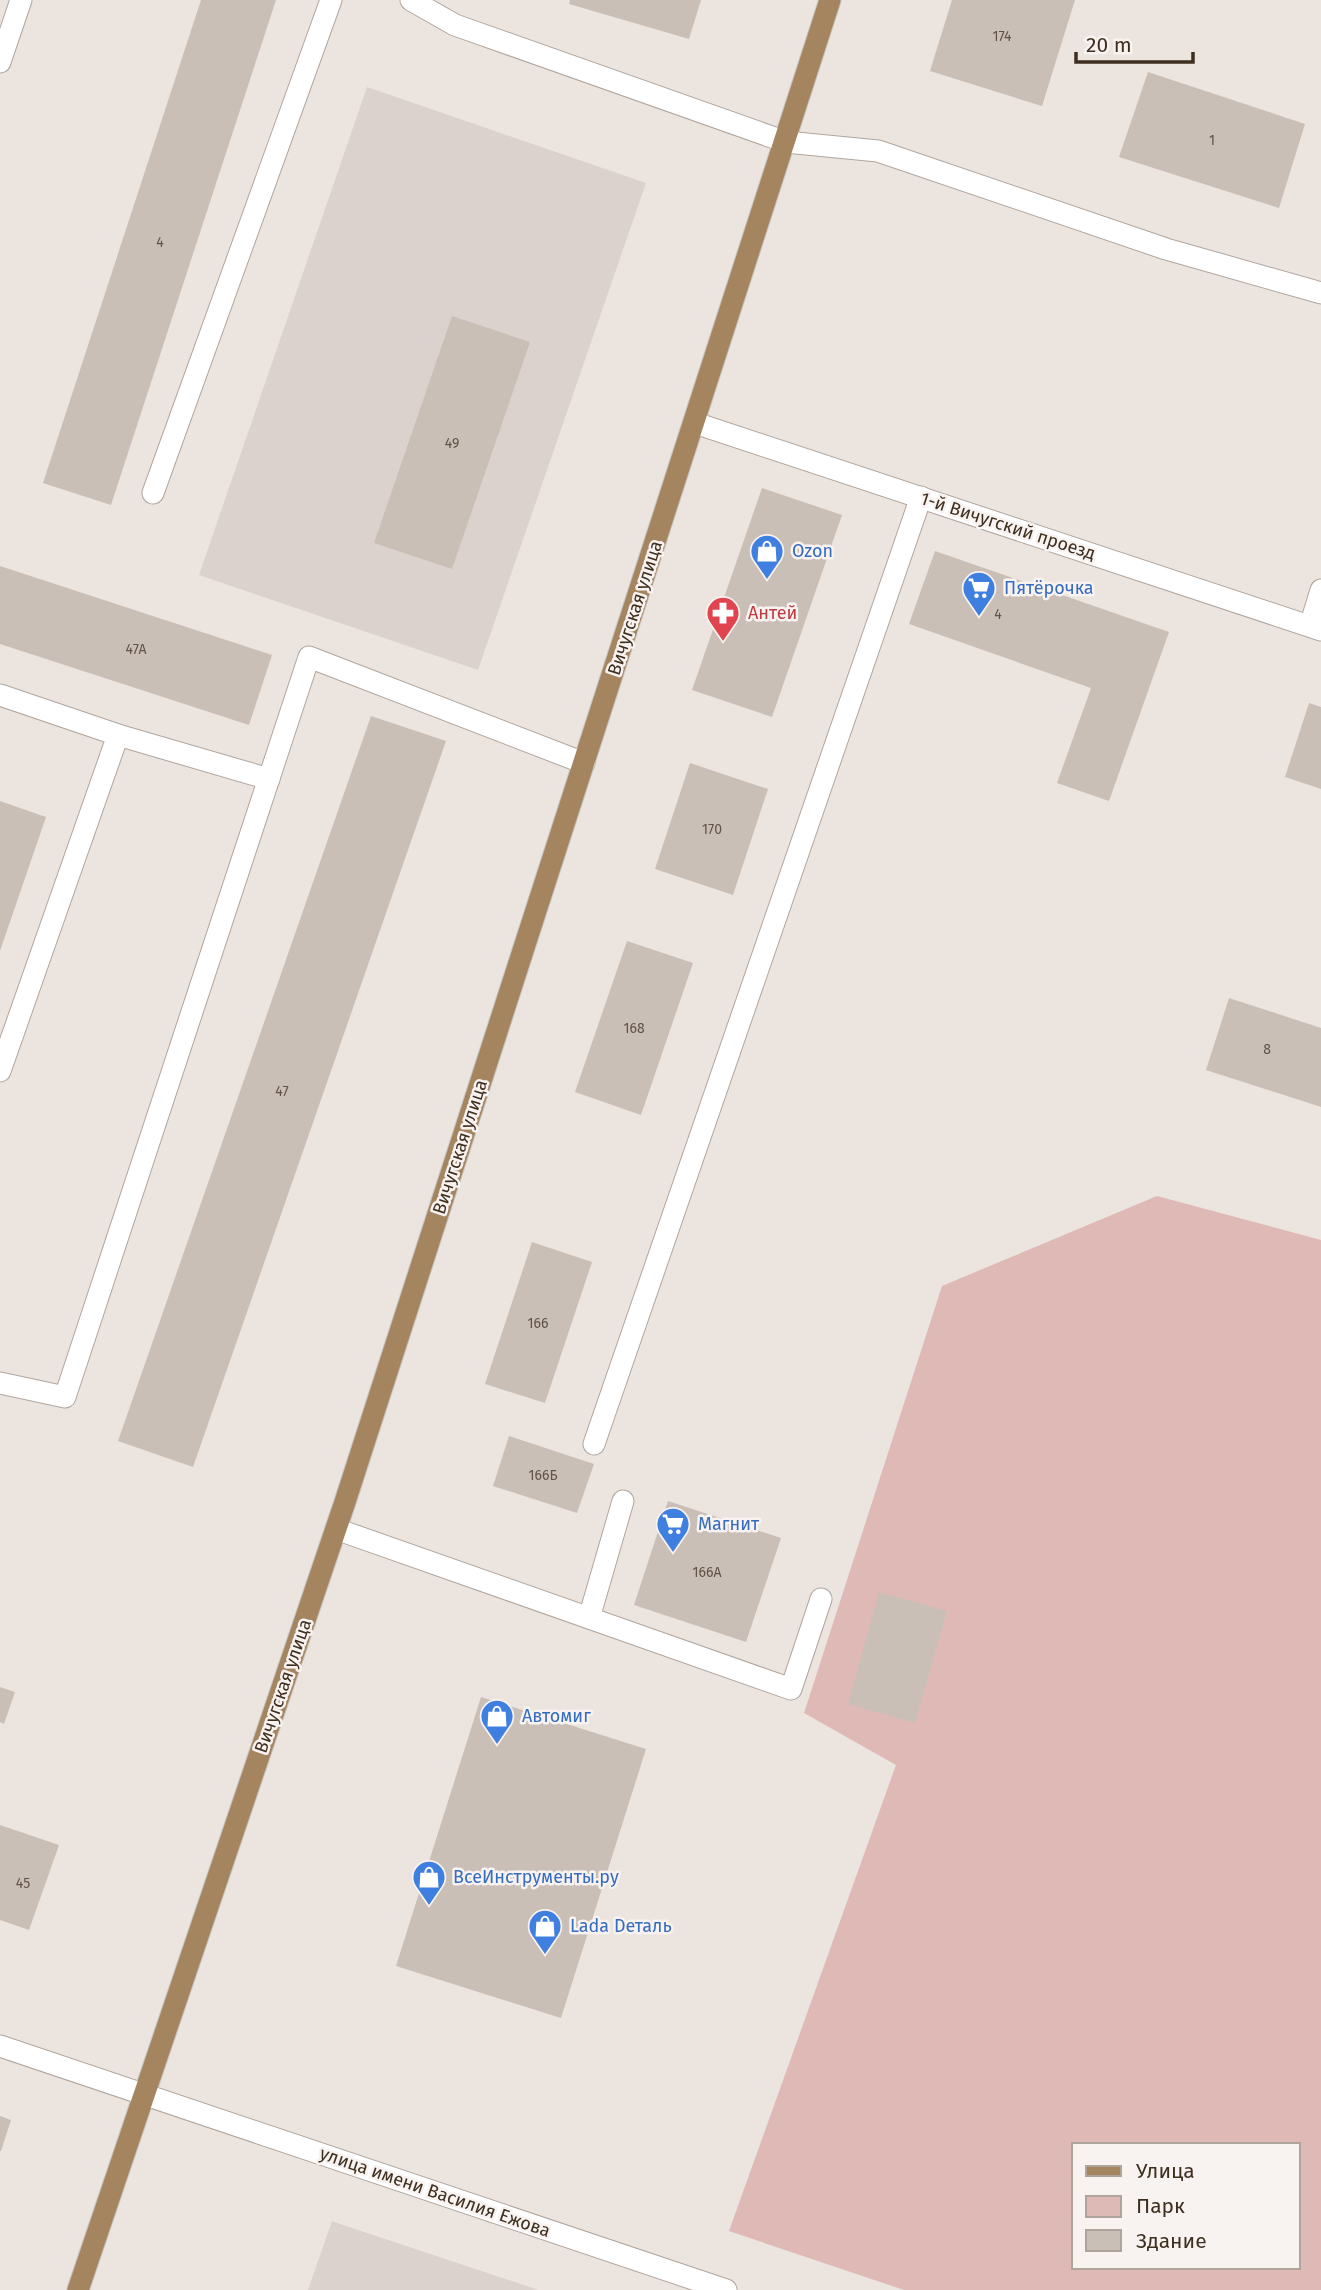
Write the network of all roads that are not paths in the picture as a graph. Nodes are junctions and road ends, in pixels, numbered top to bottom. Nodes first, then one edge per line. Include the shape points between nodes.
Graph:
1 (21, 0) edge
2 (331, 0) edge
3 (411, 0) edge
4 (830, 0) edge
5 (0, 62) edge
6 (786, 142) junction
7 (1321, 293) edge
8 (695, 423) junction
9 (153, 493) dead end
10 (921, 497) junction
11 (1321, 590) edge
12 (1316, 628) edge
13 (0, 695) edge
14 (118, 736) junction
15 (584, 763) junction
16 (269, 779) junction
17 (0, 1071) edge
18 (0, 1383) edge
19 (594, 1444) dead end
20 (623, 1501) dead end
21 (336, 1529) junction
22 (821, 1599) dead end
23 (589, 1618) junction
24 (0, 2046) edge
25 (144, 2094) junction
26 (78, 2290) edge
27 (726, 2290) edge

1 - 5 street
2 - 9 street
3 - 6 street via 455,25
4 - 6 main road, Вичугская улица
6 - 7 street via 878,151 1167,249
6 - 8 main road, Вичугская улица
8 - 10 street, 1-й Вичугский проезд
8 - 15 main road, Вичугская улица
10 - 12 street, 1-й Вичугский проезд
10 - 19 street
11 - 12 street
13 - 14 street
14 - 16 street
14 - 17 street
15 - 16 street via 309,657
15 - 21 main road, Вичугская улица
16 - 18 street via 65,1397
20 - 23 street
21 - 23 street
21 - 25 main road, Вичугская улица
22 - 23 street via 791,1689
24 - 25 street, улица имени Василия Ежова
25 - 26 main road, Вичугская улица
25 - 27 street, улица имени Василия Ежова

